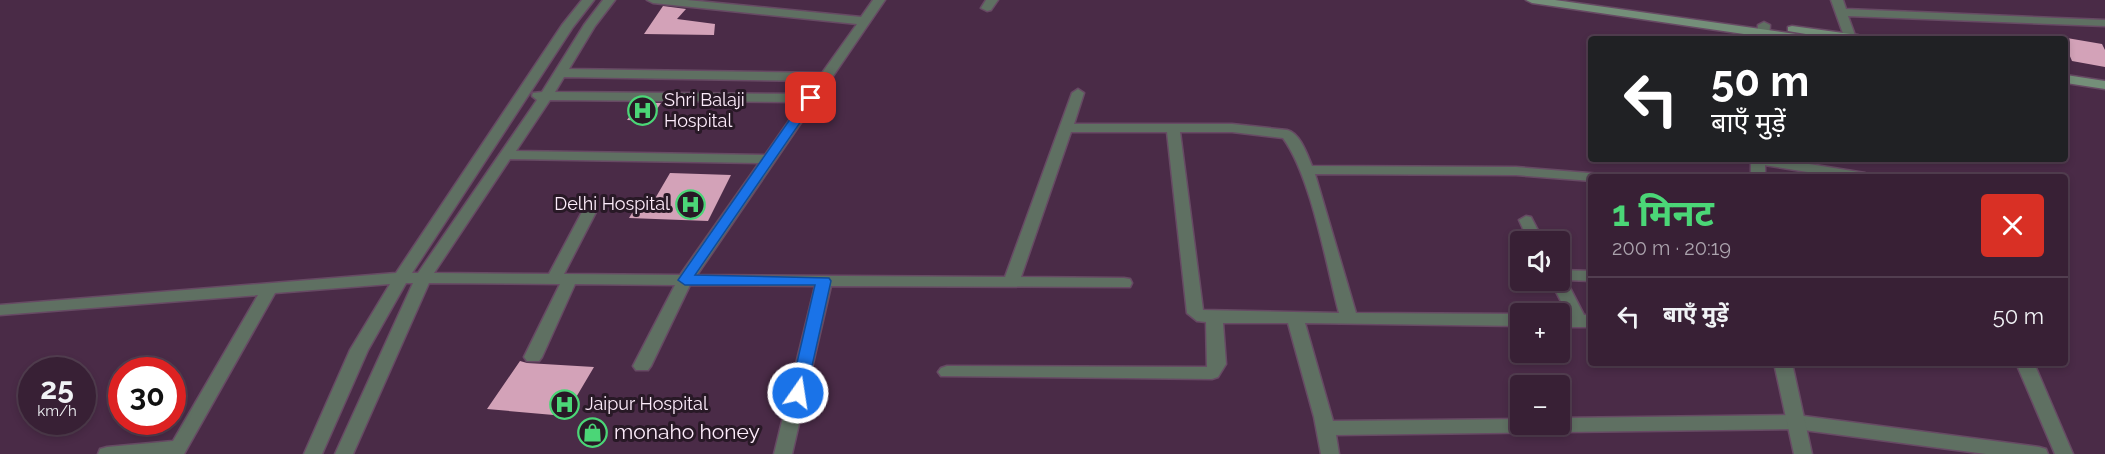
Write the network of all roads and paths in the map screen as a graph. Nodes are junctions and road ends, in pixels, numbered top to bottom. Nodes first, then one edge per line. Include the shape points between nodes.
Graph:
1 (588, 0) edge
2 (609, 0) edge
3 (653, 0) edge
4 (879, 0) edge
5 (1532, 0) edge
6 (1837, 0) edge
7 (1593, 2) edge
8 (1841, 12) junction
9 (864, 21) junction
10 (2105, 23) edge
11 (1764, 32) edge
12 (1786, 36) edge
13 (1824, 36) edge
14 (1853, 36) edge
15 (2068, 70) edge
16 (560, 73) junction
17 (2105, 76) edge
18 (825, 77) junction
19 (2068, 79) edge
20 (2105, 85) edge
21 (1078, 93) dead end
22 (522, 96) junction
23 (546, 96) junction
24 (811, 98) junction
25 (1066, 128) junction
26 (1173, 128) junction
27 (504, 155) junction
28 (768, 159) junction
29 (1771, 162) edge
30 (1307, 170) junction
31 (1846, 174) edge
32 (1588, 176) edge
33 (589, 212) dead end
34 (1526, 220) dead end
35 (1532, 231) edge
36 (1570, 275) edge
37 (1588, 276) edge
38 (401, 278) junction
39 (423, 278) junction
40 (562, 279) junction
41 (685, 280) junction
42 (824, 281) junction
43 (1011, 282) junction
44 (1124, 283) dead end
45 (270, 288) junction
46 (1565, 291) edge
47 (0, 310) edge
48 (1214, 317) junction
49 (1295, 318) junction
50 (1349, 319) junction
51 (1510, 320) edge
52 (1585, 321) edge
53 (533, 357) dead end
54 (642, 366) dead end
55 (1785, 366) edge
56 (2026, 366) edge
57 (947, 372) dead end
58 (1796, 422) junction
59 (1325, 428) junction
60 (177, 451) edge
61 (107, 454) edge
62 (312, 454) edge
63 (344, 454) edge
64 (783, 454) edge
65 (1330, 454) edge
66 (1803, 454) edge
67 (2039, 454) edge
68 (2064, 454) edge

1 - 22 street
2 - 16 street
3 - 9 street
4 - 9 street
5 - 7 main road
6 - 8 street
7 - 11 main road
8 - 10 street
8 - 14 street
9 - 18 street
11 - 12 main road
11 - 13 main road
15 - 17 main road
16 - 18 street
16 - 23 street
18 - 24 street
19 - 20 main road
21 - 25 street
22 - 23 street
22 - 38 street
23 - 24 street
23 - 27 street
24 - 28 street
25 - 26 street
25 - 43 street
26 - 30 street via 1232,128 1287,134
26 - 48 street via 1192,309
27 - 28 street
27 - 39 street
28 - 41 street
29 - 31 street
30 - 32 street via 1516,171
30 - 50 street
33 - 40 street
34 - 35 street
36 - 37 street
38 - 39 street
38 - 45 street
38 - 62 street via 359,350
39 - 40 street
39 - 63 street
40 - 41 street
40 - 53 street
41 - 42 street
41 - 54 street
42 - 43 street
42 - 64 street
43 - 44 street
45 - 47 street
45 - 60 street
46 - 52 street
48 - 49 street
48 - 57 street via 1217,364 1212,373
49 - 50 street
49 - 59 street
50 - 51 street
55 - 58 street
56 - 68 street
58 - 59 street
58 - 66 street
58 - 67 street
59 - 65 street
60 - 61 street

